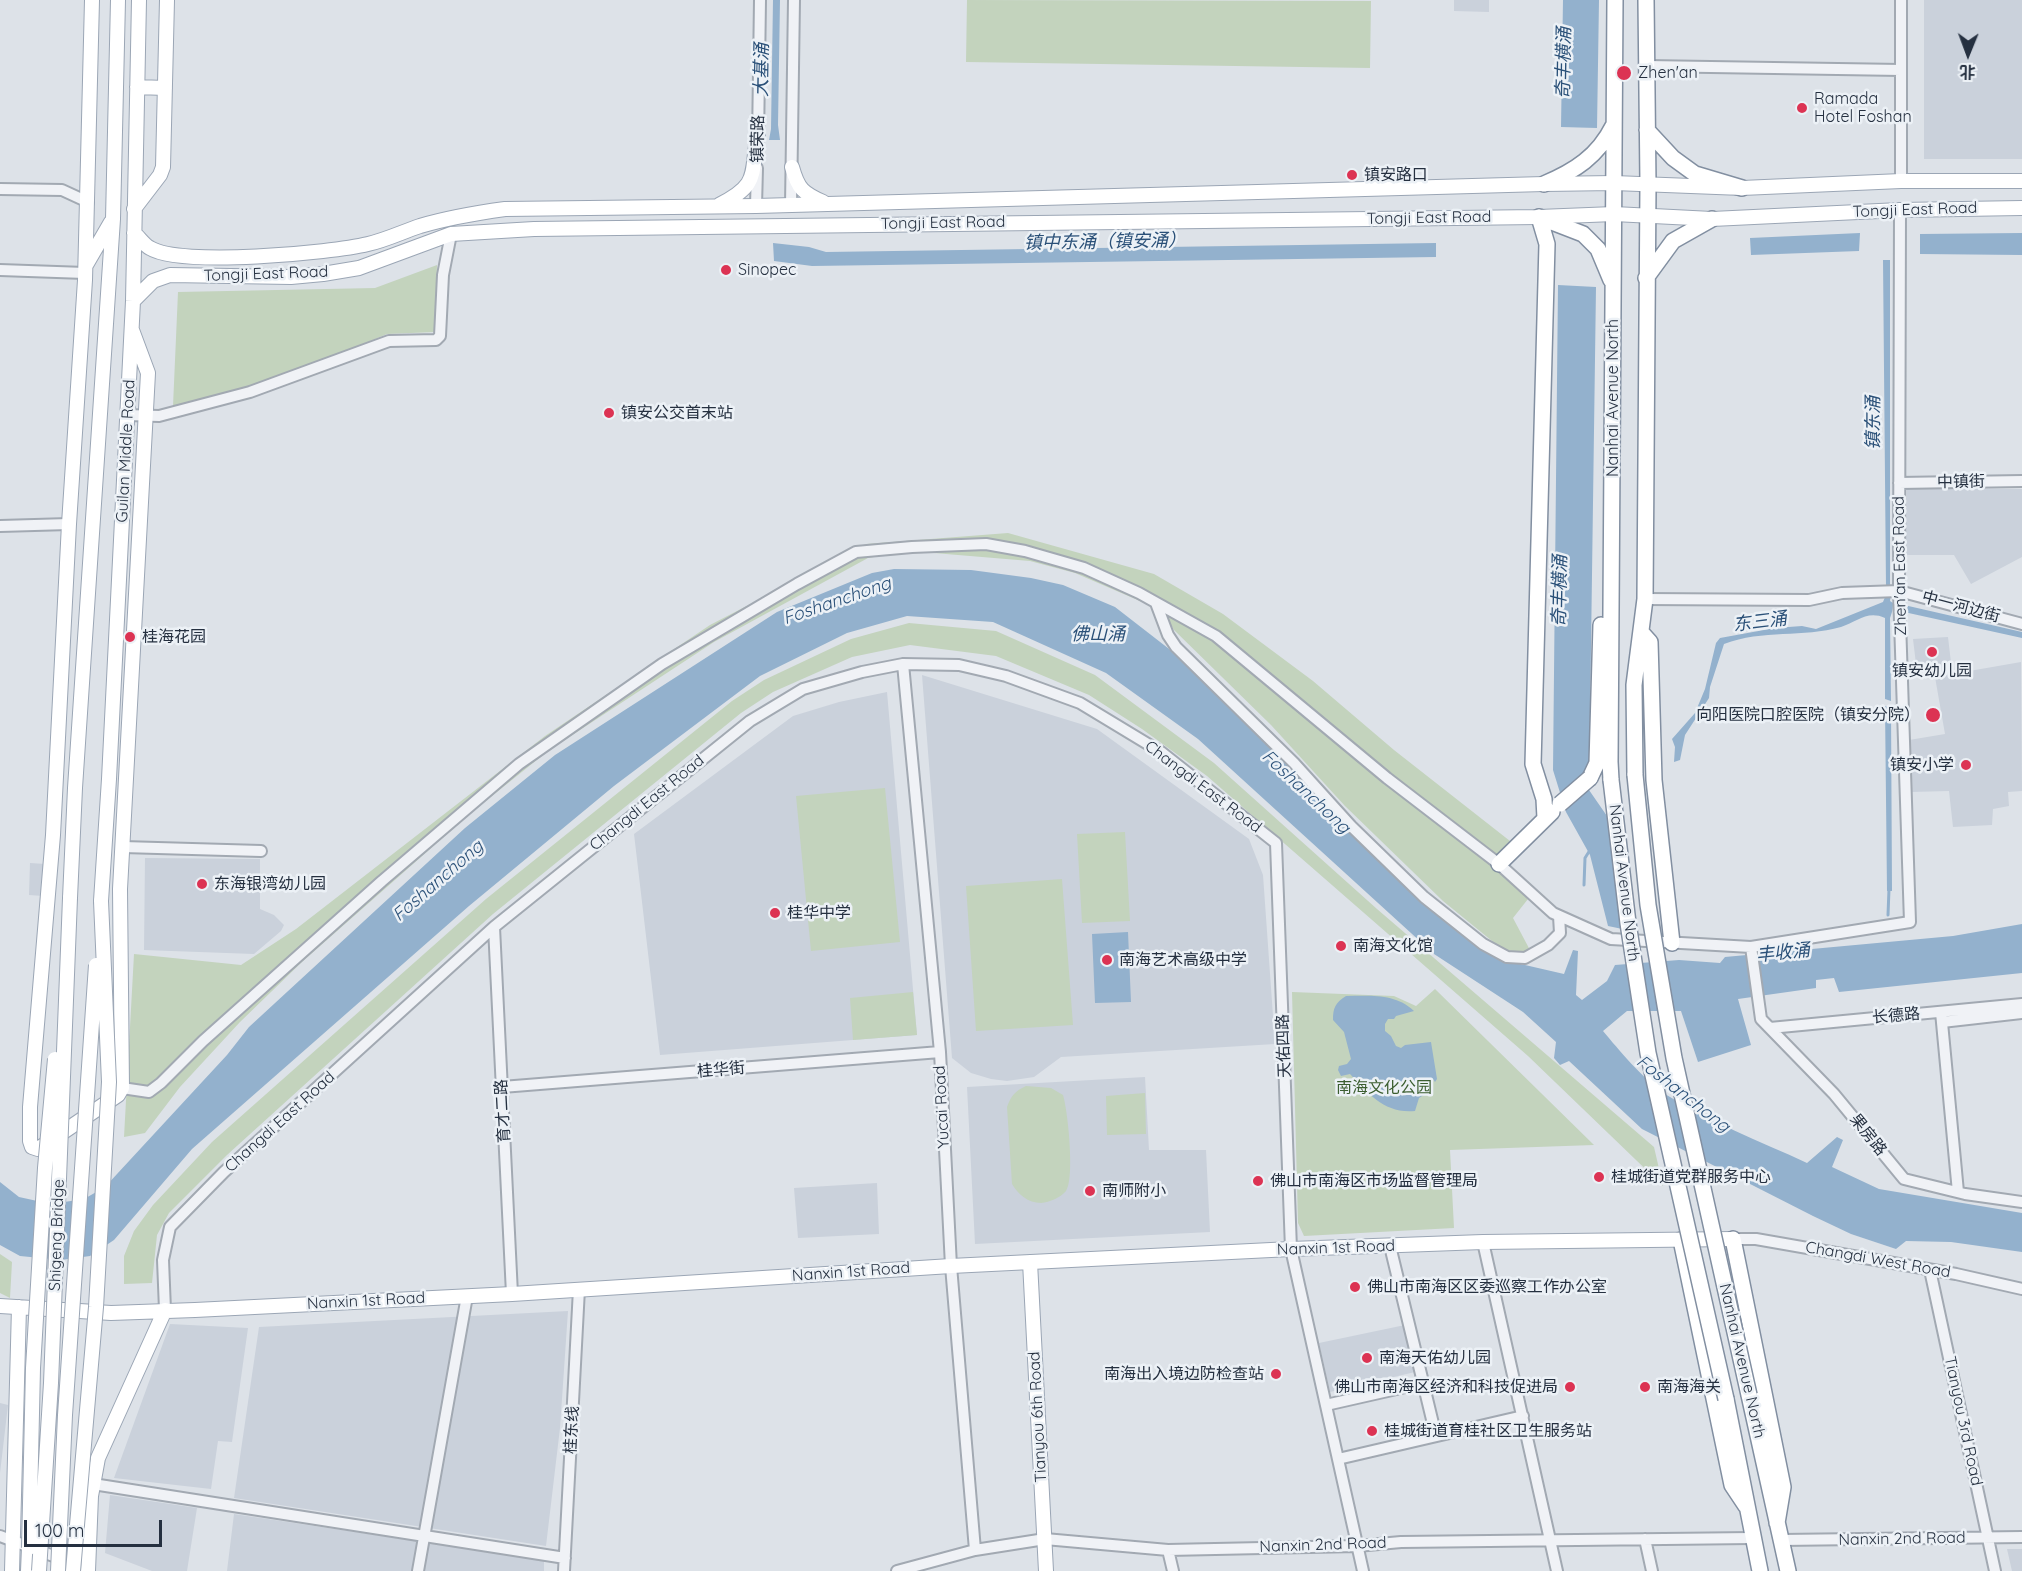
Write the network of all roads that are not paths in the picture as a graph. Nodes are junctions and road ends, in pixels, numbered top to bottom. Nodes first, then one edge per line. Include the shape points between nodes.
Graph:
1 (92, 0) edge
2 (118, 0) edge
3 (139, 0) edge
4 (167, 0) edge
5 (760, 0) edge
6 (795, 0) edge
7 (1615, 0) edge
8 (1646, 0) edge
9 (1901, 0) edge
10 (1647, 66) junction
11 (1901, 70) junction
12 (137, 87) junction
13 (165, 88) junction
14 (1615, 123) junction
15 (1647, 130) junction
16 (758, 134) junction
17 (792, 167) junction
18 (1901, 181) junction
19 (2022, 181) edge
20 (1614, 183) junction
21 (1544, 184) junction
22 (1648, 184) junction
23 (1742, 188) junction
24 (0, 189) edge
25 (88, 202) junction
26 (113, 202) junction
27 (825, 202) junction
28 (719, 205) junction
29 (791, 205) junction
30 (756, 206) junction
31 (2022, 208) edge
32 (134, 209) junction
33 (1900, 210) junction
34 (1614, 214) junction
35 (1539, 217) junction
36 (1647, 217) junction
37 (113, 219) junction
38 (1712, 219) junction
39 (134, 233) junction
40 (451, 234) junction
41 (240, 257) junction
42 (0, 270) edge
43 (85, 274) junction
44 (194, 276) junction
45 (1646, 278) junction
46 (1614, 286) junction
47 (133, 302) junction
48 (107, 313) junction
49 (132, 330) junction
50 (127, 415) junction
51 (146, 415) junction
52 (2022, 481) edge
53 (1899, 483) junction
54 (122, 519) junction
55 (140, 520) junction
56 (69, 524) junction
57 (92, 524) junction
58 (0, 526) edge
59 (120, 564) junction
60 (1899, 591) junction
61 (1611, 597) junction
62 (1645, 599) junction
63 (1156, 603) junction
64 (117, 621) junction
65 (2022, 624) edge
66 (1641, 632) junction
67 (133, 662) junction
68 (903, 664) junction
69 (1545, 818) junction
70 (72, 822) junction
71 (54, 824) junction
72 (1276, 843) joint
73 (104, 847) junction
74 (123, 847) junction
75 (261, 851) dead end
76 (1499, 864) junction
77 (70, 898) junction
78 (101, 901) junction
79 (1559, 916) junction
80 (494, 927) junction
81 (1672, 943) junction
82 (1751, 947) junction
83 (2022, 1004) edge
84 (2022, 1014) edge
85 (1941, 1017) junction
86 (1770, 1028) junction
87 (940, 1052) junction
88 (502, 1087) junction
89 (122, 1088) junction
90 (1958, 1192) junction
91 (2022, 1202) edge
92 (1681, 1239) junction
93 (1733, 1239) junction
94 (1484, 1242) junction
95 (1390, 1246) junction
96 (1291, 1249) junction
97 (1030, 1262) junction
98 (951, 1266) junction
99 (1930, 1270) junction
100 (579, 1289) junction
101 (2022, 1289) edge
102 (512, 1294) junction
103 (467, 1296) junction
104 (0, 1306) edge
105 (19, 1307) junction
106 (165, 1310) junction
107 (1423, 1383) junction
108 (1326, 1405) junction
109 (1523, 1416) junction
110 (1436, 1436) junction
111 (1338, 1459) junction
112 (93, 1484) junction
113 (1746, 1506) junction
114 (1777, 1522) junction
115 (424, 1536) junction
116 (2022, 1537) edge
117 (1752, 1538) junction
118 (1988, 1538) junction
119 (7, 1539) edge
120 (1045, 1539) junction
121 (1645, 1539) junction
122 (1551, 1540) junction
123 (1781, 1540) junction
124 (1357, 1545) junction
125 (975, 1550) junction
126 (1168, 1550) junction
127 (565, 1558) junction
128 (85, 1570) edge
129 (12, 1571) edge
130 (28, 1571) edge
131 (39, 1571) edge
132 (58, 1571) edge
133 (418, 1571) edge
134 (564, 1571) edge
135 (897, 1571) edge
136 (1046, 1571) edge
137 (1173, 1571) edge
138 (1363, 1571) edge
139 (1557, 1571) edge
140 (1652, 1571) edge
141 (1760, 1571) edge
142 (1788, 1571) edge
143 (1995, 1571) edge

1 - 25 main road
2 - 26 main road, Guilan Middle Road
3 - 12 main road, Guilan Middle Road
4 - 13 main road
5 - 16 street, 镇荣路
6 - 17 street, 镇荣路
7 - 14 highway, Nanhai Avenue North
8 - 10 highway, Nanhai Avenue North
9 - 11 street
10 - 11 street
10 - 15 highway, Nanhai Avenue North
11 - 18 street
12 - 13 main road
12 - 32 main road, Guilan Middle Road
13 - 32 main road via 163,167
14 - 20 highway, Nanhai Avenue North
14 - 21 highway via 1605,142 1584,163
15 - 22 highway, Nanhai Avenue North
15 - 23 highway via 1673,158 1695,174
16 - 28 main road via 749,184
16 - 30 street, 镇荣路
17 - 27 main road via 799,187
17 - 29 street, 镇荣路
18 - 19 main road, Tongji East Road
18 - 23 main road, Tongji East Road
20 - 21 main road, Tongji East Road
20 - 22 main road, Tongji East Road
20 - 34 highway, Nanhai Avenue North
21 - 27 main road, Tongji East Road
22 - 23 main road, Tongji East Road
22 - 36 highway, Nanhai Avenue North
24 - 25 street via 62,190
25 - 26 main road
25 - 43 main road
26 - 37 main road, Guilan Middle Road
27 - 29 main road, Tongji East Road
28 - 30 main road, Tongji East Road
28 - 41 main road, Tongji East Road via 505,209 466,214 369,244 330,251
29 - 30 main road, Tongji East Road
31 - 33 main road, Tongji East Road
32 - 39 main road, Guilan Middle Road
33 - 38 main road, Tongji East Road
33 - 53 street, Zhen'an East Road
34 - 35 main road, Tongji East Road
34 - 36 main road, Tongji East Road
34 - 46 highway, Nanhai Avenue North
35 - 40 main road, Tongji East Road via 672,226
35 - 46 highway via 1583,234 1598,249
35 - 69 highway via 1547,244 1533,764 1544,799
36 - 38 main road, Tongji East Road
36 - 45 highway, Nanhai Avenue North
37 - 43 main road
37 - 48 main road, Guilan Middle Road
38 - 45 highway via 1673,241
39 - 41 main road, Tongji East Road via 151,249 164,253
39 - 47 main road, Guilan Middle Road
40 - 44 main road, Tongji East Road via 359,268 323,274
40 - 51 street via 440,336 436,340 389,341 250,392 159,416
41 - 44 main road via 185,263 184,271
42 - 43 street
43 - 48 main road
43 - 56 main road
44 - 47 main road, Tongji East Road via 170,275 153,281
45 - 62 highway, Nanhai Avenue North
46 - 61 highway, Nanhai Avenue North
47 - 49 main road, Guilan Middle Road
48 - 57 main road, Guilan Middle Road
49 - 50 main road, Guilan Middle Road
49 - 51 main road via 148,373
50 - 51 street
50 - 54 main road, Guilan Middle Road
51 - 55 main road
52 - 53 street, 中镇街
53 - 60 street, Zhen'an East Road
54 - 55 main road
54 - 59 main road, Guilan Middle Road
55 - 67 main road
56 - 57 main road
56 - 58 street
56 - 71 main road
57 - 70 main road, Guilan Middle Road
59 - 64 main road, Guilan Middle Road
59 - 67 main road
60 - 62 street, 中一河边街 via 1842,593 1809,600
60 - 65 street, 中一河边街
60 - 82 street, Zhen'an East Road via 1910,922
61 - 69 highway, bridge via 1601,616 1597,763 1590,778
61 - 113 highway, Nanhai Avenue North, bridge via 1610,762 1628,922 1648,1053 1726,1399
62 - 66 highway, Nanhai Avenue North
63 - 76 street via 1216,636 1387,778
63 - 79 street via 1168,635 1198,670 1424,897 1483,944 1507,957 1525,958 1560,933
63 - 89 street via 1084,568 986,543 856,552 662,664 519,765 382,881 161,1083 149,1092
64 - 67 main road
64 - 73 main road, Guilan Middle Road
66 - 81 highway via 1650,642 1654,780
66 - 114 highway, Nanhai Avenue North, bridge via 1634,685 1635,775 1648,905 1674,1058
67 - 74 main road
68 - 72 street, Changdi East Road via 959,665 1006,676 1080,703 1161,752
68 - 80 street, Changdi East Road via 803,689 750,721
68 - 87 street, Yucai Road
69 - 76 highway
70 - 71 main road
70 - 77 main road, Guilan Middle Road
71 - 89 main road via 30,1107 32,1147 39,1149 118,1095
72 - 96 street, 天佑四路
73 - 74 main road
73 - 78 main road, Guilan Middle Road
74 - 75 street
74 - 89 main road
76 - 79 street
77 - 130 main road, bridge via 45,1168 33,1368
77 - 131 main road, Shigeng Bridge, bridge via 51,1383
78 - 128 main road, bridge via 109,1082
78 - 132 main road, Shigeng Bridge, bridge via 65,1403
79 - 81 street via 1611,939
80 - 88 street, 育才二路
80 - 106 street, Changdi East Road via 224,1172 170,1227 163,1260
81 - 82 street
82 - 86 street, 果房路 via 1761,1019
83 - 85 street, 长德路
84 - 85 street, 长德路
85 - 86 street, 长德路
85 - 90 street
86 - 90 street, 果房路 via 1834,1094 1904,1179
87 - 88 street, 桂华街
87 - 98 street, Yucai Road
88 - 102 street, 育才二路
90 - 91 street, 果房路
92 - 93 main road, Nanxin 1st Road
92 - 94 main road, Nanxin 1st Road
92 - 113 highway via 1732,1485
93 - 99 street, Changdi West Road via 1756,1239
93 - 114 highway via 1783,1487
94 - 95 main road, Nanxin 1st Road
94 - 109 street
95 - 96 main road, Nanxin 1st Road
95 - 107 street
96 - 97 main road, Nanxin 1st Road
96 - 108 street, 天佑四路
97 - 98 main road, Nanxin 1st Road
97 - 120 main road, Tianyou 6th Road
98 - 100 main road, Nanxin 1st Road
98 - 125 street, Yucai Road
99 - 101 street, Changdi West Road
99 - 118 street, Tianyou 3rd Road
100 - 102 main road, Nanxin 1st Road
100 - 127 street, 桂东线
102 - 103 main road, Nanxin 1st Road
103 - 106 main road, Nanxin 1st Road
103 - 115 street
104 - 105 main road, Nanxin 1st Road
105 - 106 main road, Nanxin 1st Road via 111,1312
105 - 119 main road
106 - 112 main road via 98,1458
107 - 108 street
107 - 110 street
108 - 111 street, 天佑四路
109 - 110 street
109 - 122 street
110 - 111 street
111 - 124 street, 天佑四路
112 - 115 street
112 - 128 main road
113 - 117 highway, Nanhai Avenue North
114 - 123 highway, Nanhai Avenue North
115 - 127 street
115 - 133 street
116 - 118 street, Nanxin 2nd Road
117 - 121 street, Nanxin 2nd Road
117 - 141 highway, Nanhai Avenue North
118 - 123 street, Nanxin 2nd Road
118 - 143 street, Tianyou 3rd Road
119 - 128 street
119 - 129 main road
120 - 125 street, Nanxin 2nd Road
120 - 126 street, Nanxin 2nd Road
120 - 136 main road, Tianyou 6th Road
121 - 122 street, Nanxin 2nd Road
121 - 140 street
122 - 124 street, Nanxin 2nd Road
122 - 139 street
123 - 142 highway, Nanhai Avenue North
124 - 126 street, Nanxin 2nd Road
124 - 138 street, 天佑四路
125 - 135 street, Nanxin 2nd Road
126 - 137 street
127 - 134 street, 桂东线

